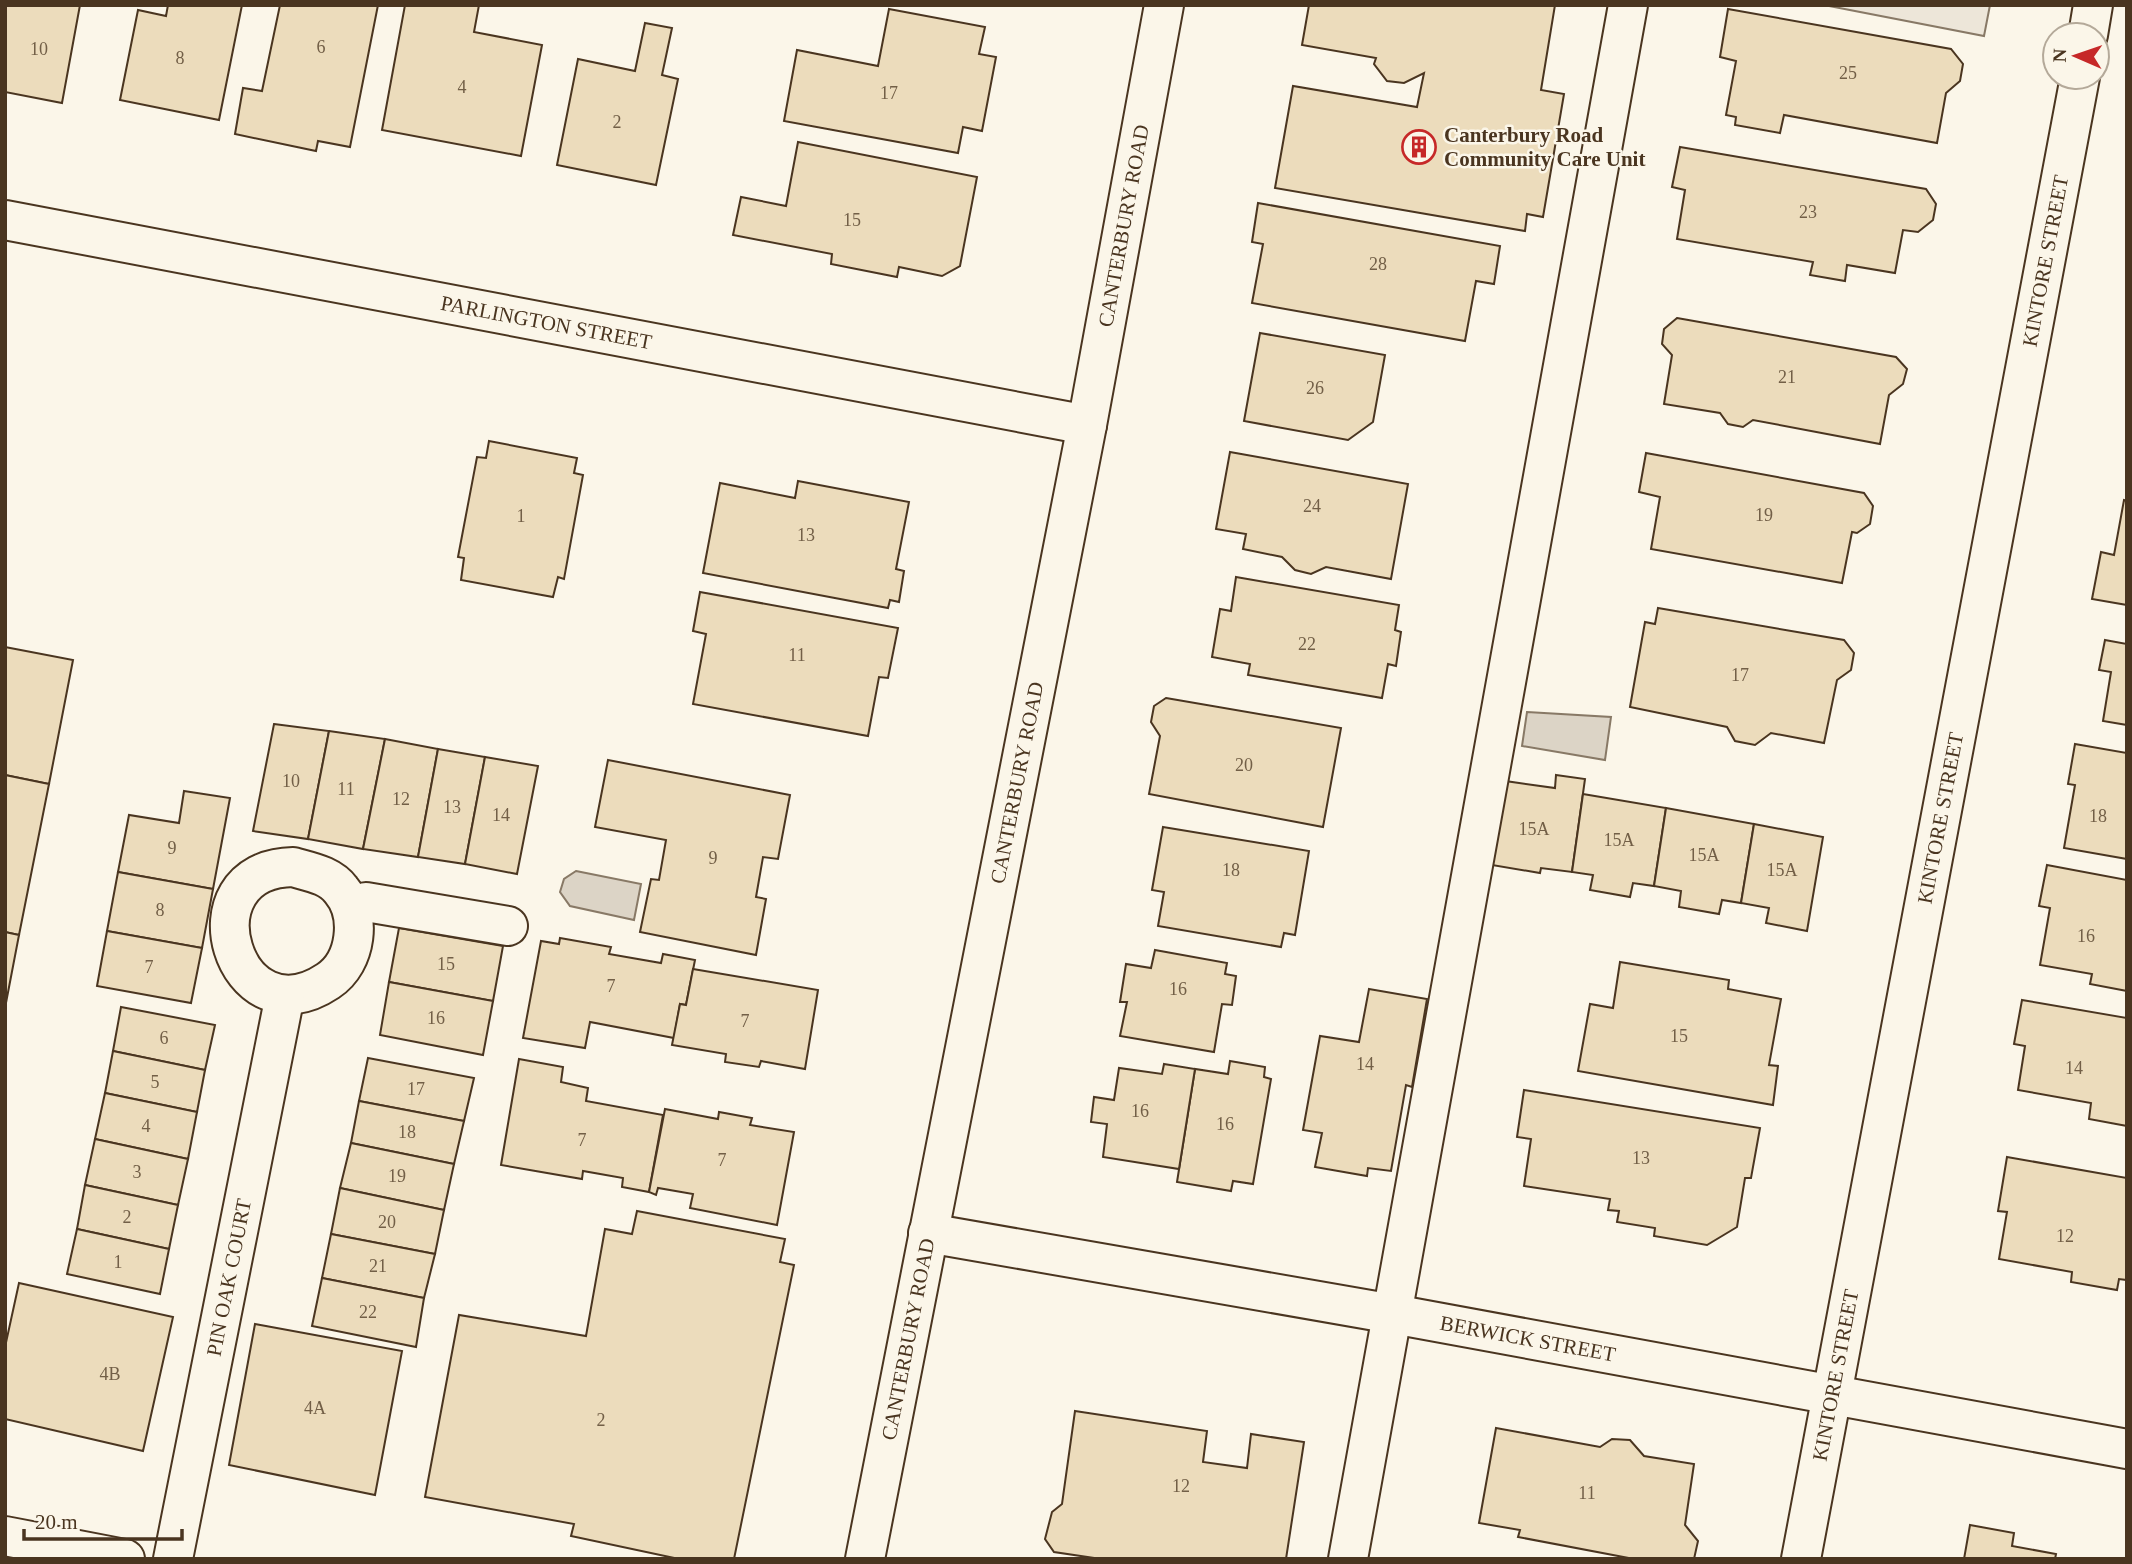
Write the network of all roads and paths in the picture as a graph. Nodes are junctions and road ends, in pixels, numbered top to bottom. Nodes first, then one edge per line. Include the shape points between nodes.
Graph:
1 (1164, 5) edge
2 (1629, 5) edge
3 (2077, 91) edge
4 (5, 220) edge
5 (1087, 425) junction
6 (353, 908) junction
7 (508, 926) dead end
8 (285, 995) junction
9 (928, 1233) junction
10 (1393, 1314) junction
11 (1829, 1396) junction
12 (2127, 1449) edge
13 (5, 1536) edge
14 (125, 1559) edge
15 (173, 1559) edge
16 (865, 1559) edge
17 (1348, 1559) edge
18 (1801, 1559) edge

1 - 5 street, CANTERBURY ROAD
2 - 10 street
3 - 11 street, KINTORE STREET
4 - 5 street, PARLINGTON STREET
5 - 9 street, CANTERBURY ROAD
6 - 7 street via 366,902
6 - 8 street via 352,946 332,979 309,992
6 - 8 street via 340,888 321,875 293,867 263,871 238,893 231,914 232,950 242,970 260,988
8 - 15 street, PIN OAK COURT
9 - 10 street, BERWICK STREET
9 - 16 street, CANTERBURY ROAD
10 - 11 street, BERWICK STREET
10 - 17 street
11 - 12 street, BERWICK STREET
11 - 18 street, KINTORE STREET
13 - 14 street

